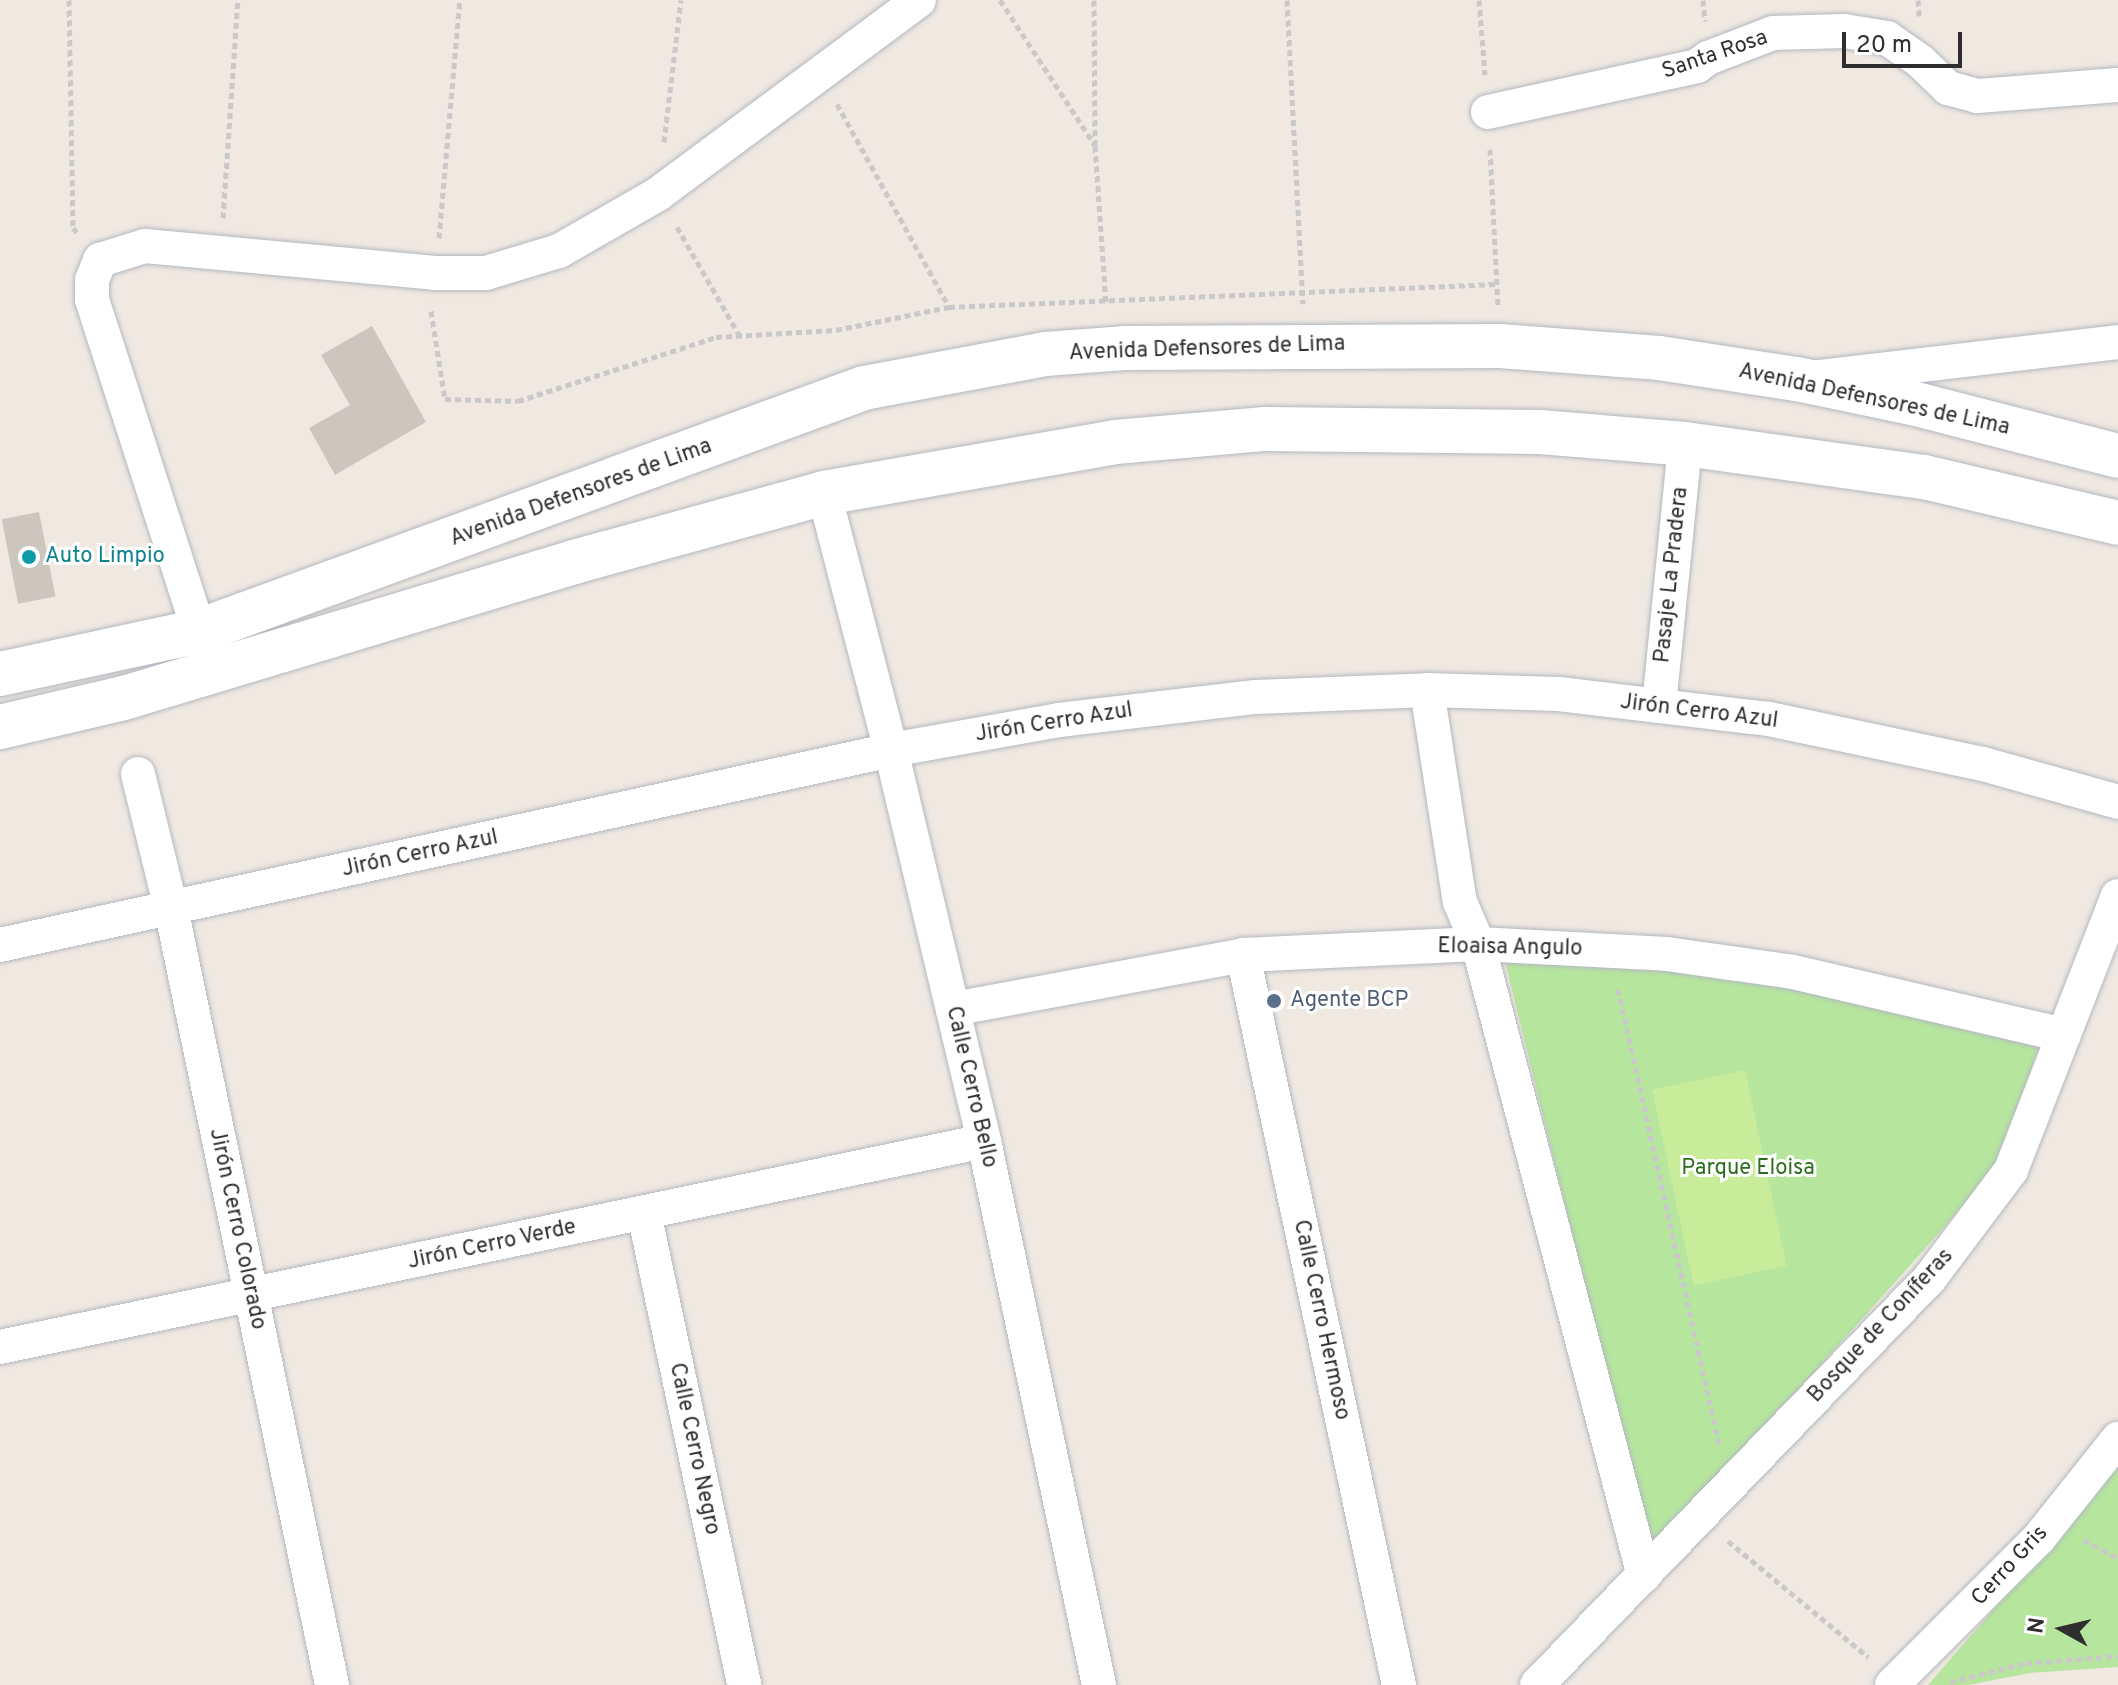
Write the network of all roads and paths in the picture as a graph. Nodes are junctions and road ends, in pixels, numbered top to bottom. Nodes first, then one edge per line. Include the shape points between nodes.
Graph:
1 (69, 0) edge
2 (238, 0) edge
3 (460, 0) edge
4 (919, 0) edge
5 (1000, 0) edge
6 (1094, 0) edge
7 (1287, 0) edge
8 (1479, 0) edge
9 (820, 73) junction
10 (2118, 85) edge
11 (1488, 112) junction
12 (1095, 146) junction
13 (221, 253) junction
14 (100, 260) junction
15 (435, 273) junction
16 (1497, 284) junction
17 (1302, 292) junction
18 (1106, 300) junction
19 (949, 307) junction
20 (431, 311) dead end
21 (2118, 342) edge
22 (1306, 345) junction
23 (1500, 346) junction
24 (1124, 348) junction
25 (1797, 379) junction
26 (1685, 444) junction
27 (2118, 456) edge
28 (824, 493) junction
29 (2118, 523) edge
30 (199, 631) junction
31 (0, 674) edge
32 (1427, 690) junction
33 (1659, 706) junction
34 (0, 727) edge
35 (891, 750) junction
36 (138, 774) dead end
37 (2118, 802) edge
38 (2118, 896) edge
39 (171, 908) junction
40 (1478, 944) junction
41 (0, 945) edge
42 (1610, 951) junction
43 (1243, 955) junction
44 (953, 1009) junction
45 (2064, 1035) junction
46 (984, 1141) junction
47 (644, 1213) junction
48 (251, 1296) junction
49 (0, 1347) edge
50 (2118, 1439) edge
51 (1728, 1488) junction
52 (1700, 1517) junction
53 (2072, 1533) dead end
54 (2118, 1559) edge
55 (1644, 1576) junction
56 (2118, 1656) edge
57 (1894, 1683) edge
58 (332, 1685) edge
59 (744, 1685) edge
60 (1099, 1685) edge
61 (1399, 1685) edge
62 (1537, 1685) edge
63 (1941, 1685) edge

1 - 14 path via 73,228
2 - 13 path
3 - 15 path
4 - 9 street
5 - 12 path
6 - 12 path
7 - 17 path
8 - 11 path
9 - 15 street via 658,194 559,251 486,273
9 - 19 path
10 - 11 street, Santa Rosa via 1977,96 1948,88 1887,38 1844,31 1773,33 1697,66
11 - 16 path
12 - 18 path
13 - 14 street via 145,246
13 - 15 street
14 - 30 street via 92,300
16 - 17 path
16 - 23 path
17 - 18 path
17 - 22 path
18 - 19 path
18 - 24 path
19 - 20 path via 836,330 716,337 518,401 445,399
21 - 25 street
22 - 23 main road, Avenida Defensores de Lima
22 - 24 main road, Avenida Defensores de Lima
23 - 25 main road, Avenida Defensores de Lima via 1659,358
24 - 30 main road, Avenida Defensores de Lima via 1045,354 864,388
25 - 27 main road, Avenida Defensores de Lima
26 - 28 main road via 1540,432 1265,429 1044,452
26 - 29 main road via 1924,477
26 - 33 street, Pasaje La Pradera
28 - 34 main road via 574,562 124,698
28 - 35 street, Calle Cerro Bello
30 - 31 main road, Avenida Defensores de Lima
32 - 33 street, Jirón Cerro Azul via 1559,694
32 - 35 street, Jirón Cerro Azul via 1180,704
32 - 40 street via 1460,902
33 - 37 street, Jirón Cerro Azul via 1769,719 1881,741
35 - 39 street, Jirón Cerro Azul
35 - 44 street, Calle Cerro Bello
36 - 39 street, Jirón Cerro Colorado
38 - 45 street, Bosque de Coníferas
39 - 41 street, Jirón Cerro Azul
39 - 48 street, Jirón Cerro Colorado
40 - 42 street, Eloaisa Angulo
40 - 43 street, Eloaisa Angulo
40 - 55 street
42 - 45 street, Eloaisa Angulo via 1793,972
42 - 51 path
43 - 44 street, Eloaisa Angulo
43 - 61 street, Calle Cerro Hermoso
44 - 46 street, Calle Cerro Bello
45 - 51 street, Bosque de Coníferas via 2011,1170 1930,1278
46 - 47 street, Jirón Cerro Verde
46 - 60 street, Calle Cerro Bello
47 - 48 street, Jirón Cerro Verde
47 - 59 street, Calle Cerro Negro
48 - 49 street, Jirón Cerro Verde
48 - 58 street, Jirón Cerro Colorado
50 - 57 street, Cerro Gris via 2039,1538
51 - 52 street, Bosque de Coníferas
52 - 55 street, Bosque de Coníferas
52 - 57 path
53 - 54 path
55 - 62 street, Bosque de Coníferas
56 - 63 path via 2026,1663

